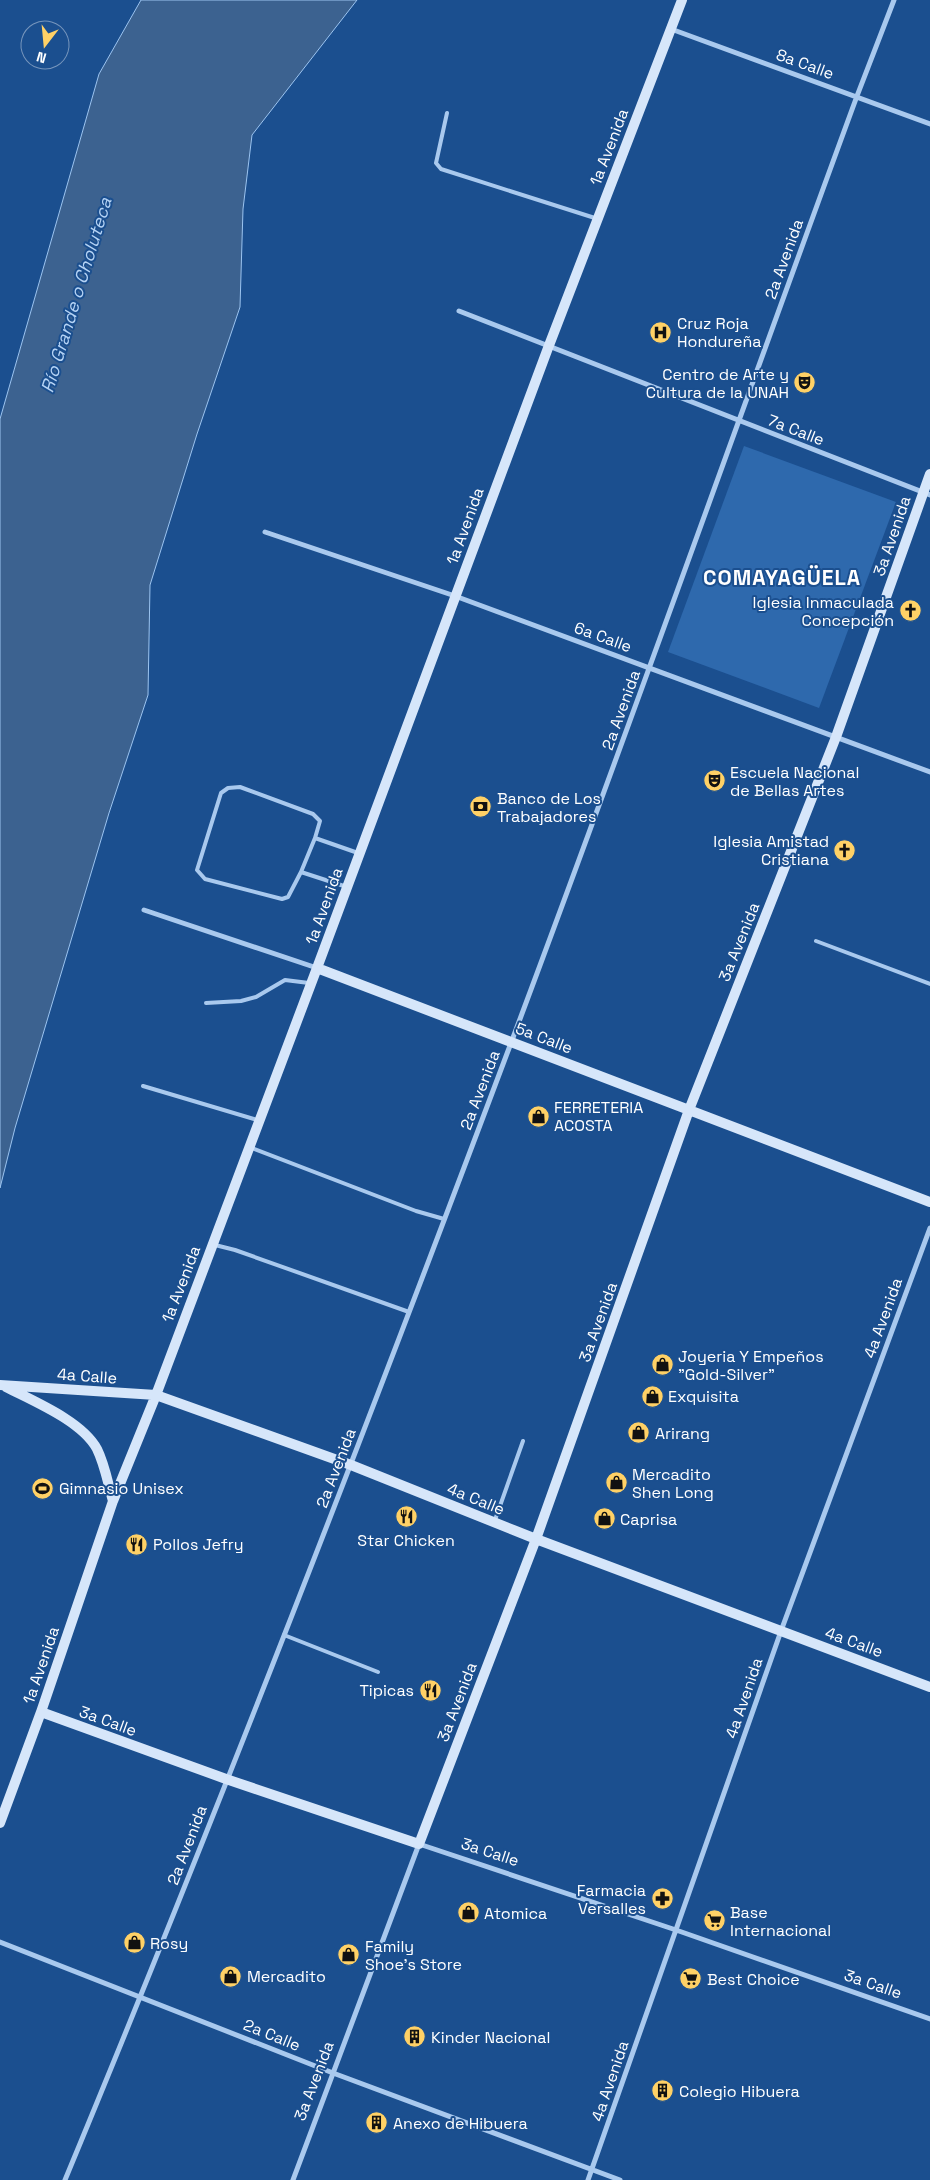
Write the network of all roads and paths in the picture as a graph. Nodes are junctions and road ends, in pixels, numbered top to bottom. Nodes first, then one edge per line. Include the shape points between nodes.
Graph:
1 (682, 0) edge
2 (894, 0) edge
3 (671, 29) junction
4 (857, 96) junction
5 (447, 113) dead end
6 (930, 124) edge
7 (598, 219) junction
8 (459, 311) dead end
9 (548, 348) junction
10 (738, 421) junction
11 (930, 474) edge
12 (926, 494) edge
13 (265, 532) dead end
14 (455, 596) junction
15 (650, 668) junction
16 (836, 737) junction
17 (930, 772) edge
18 (315, 838) junction
19 (360, 854) junction
20 (301, 872) junction
21 (347, 887) junction
22 (144, 910) dead end
23 (816, 941) dead end
24 (317, 968) junction
25 (311, 984) junction
26 (930, 984) edge
27 (206, 1003) dead end
28 (512, 1042) junction
29 (143, 1086) dead end
30 (690, 1110) junction
31 (260, 1121) junction
32 (249, 1147) junction
33 (930, 1202) edge
34 (444, 1219) junction
35 (930, 1228) edge
36 (213, 1244) junction
37 (409, 1312) junction
38 (2, 1385) edge
39 (156, 1395) junction
40 (523, 1441) dead end
41 (351, 1465) junction
42 (113, 1501) junction
43 (494, 1522) junction
44 (536, 1539) junction
45 (780, 1631) junction
46 (284, 1635) junction
47 (378, 1672) dead end
48 (930, 1687) edge
49 (41, 1712) junction
50 (226, 1779) junction
51 (0, 1823) edge
52 (419, 1844) junction
53 (676, 1930) junction
54 (0, 1942) edge
55 (141, 1997) junction
56 (930, 2019) edge
57 (333, 2073) junction
58 (592, 2169) junction
59 (65, 2180) edge
60 (293, 2180) edge
61 (588, 2180) edge
62 (620, 2180) edge

1 - 3 street, 1a Avenida
2 - 4 street, 2a Avenida
3 - 4 street, 8a Calle
3 - 7 street, 1a Avenida
4 - 6 street, 8a Calle
4 - 10 street, 2a Avenida
5 - 7 lane via 436,163 441,169
7 - 9 street, 1a Avenida
8 - 9 street, 7a Calle
9 - 10 street, 7a Calle
9 - 14 street, 1a Avenida
10 - 12 street, 7a Calle
10 - 15 street, 2a Avenida
11 - 12 street, 3a Avenida
12 - 16 street, 3a Avenida
13 - 14 street, 6a Calle
14 - 15 street, 6a Calle
14 - 19 street, 1a Avenida
15 - 16 street, 6a Calle
15 - 28 street, 2a Avenida
16 - 17 street, 6a Calle
16 - 30 street, 3a Avenida
18 - 19 lane
18 - 20 lane
18 - 20 lane via 320,821 313,814 240,787 220,793 198,870 205,879 282,899 288,897
19 - 21 street, 1a Avenida
20 - 21 lane
21 - 24 street, 1a Avenida
22 - 24 street, 5a Calle
23 - 26 lane
24 - 25 street, 1a Avenida
24 - 28 street, 5a Calle
25 - 27 lane via 285,980 241,1001
25 - 31 street, 1a Avenida
28 - 30 street, 5a Calle
28 - 34 street, 2a Avenida
29 - 31 lane
30 - 33 street, 5a Calle
30 - 44 street, 3a Avenida
31 - 32 street, 1a Avenida
32 - 34 lane
32 - 36 street, 1a Avenida
34 - 37 street, 2a Avenida
35 - 45 street, 4a Avenida
36 - 37 lane
36 - 39 street, 1a Avenida
37 - 41 street, 2a Avenida
38 - 39 street, 4a Calle
38 - 42 street via 72,1423 90,1439 97,1449
39 - 41 street, 4a Calle
39 - 42 street, 1a Avenida
40 - 43 lane
41 - 43 street, 4a Calle
41 - 46 street, 2a Avenida
42 - 49 street, 1a Avenida
43 - 44 street, 4a Calle
44 - 45 street, 4a Calle
44 - 52 street, 3a Avenida
45 - 48 street, 4a Calle
45 - 53 street, 4a Avenida
46 - 47 lane
46 - 50 street, 2a Avenida
49 - 50 street, 3a Calle
49 - 51 street, 1a Avenida
50 - 52 street, 3a Calle
50 - 55 street, 2a Avenida
52 - 53 street, 3a Calle
52 - 57 street, 3a Avenida
53 - 56 street, 3a Calle
53 - 58 street, 4a Avenida
54 - 55 street, 2a Calle
55 - 57 street, 2a Calle
55 - 59 street, 2a Avenida
57 - 58 street, 2a Calle
57 - 60 street, 3a Avenida
58 - 61 street, 4a Avenida
58 - 62 street, 2a Calle

